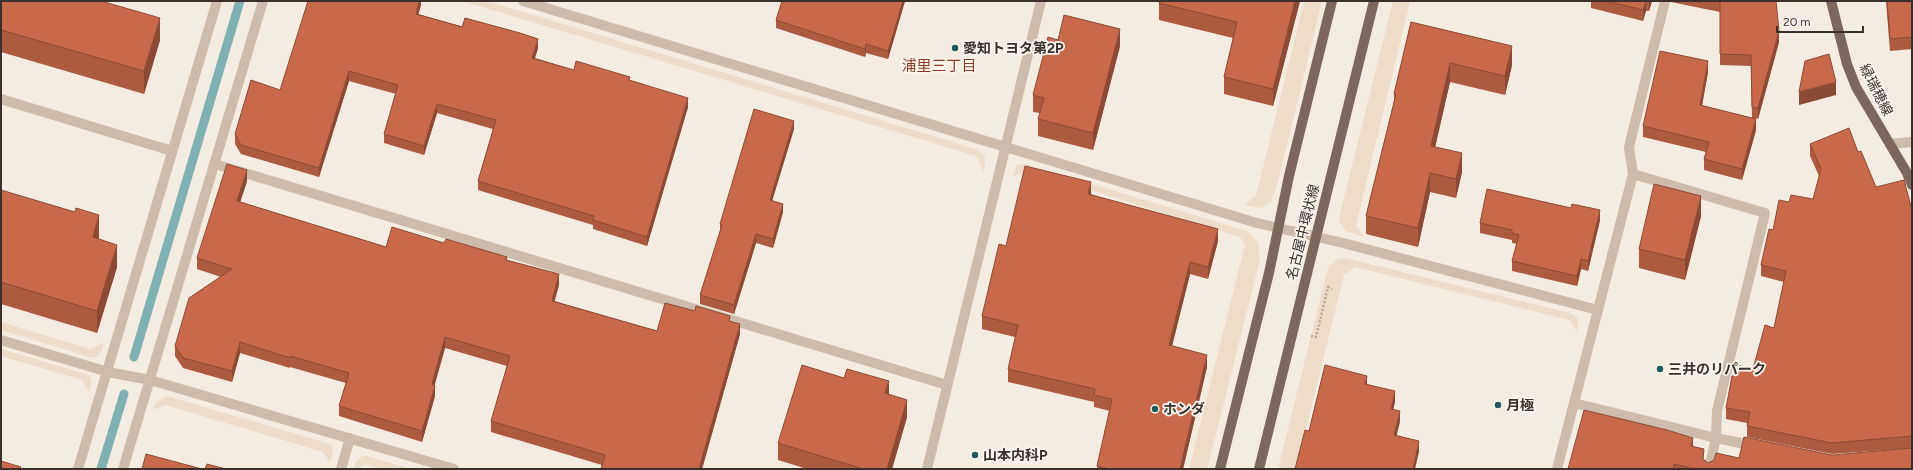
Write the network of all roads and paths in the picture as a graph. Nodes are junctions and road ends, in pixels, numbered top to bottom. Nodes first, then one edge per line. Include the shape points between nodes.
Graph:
1 (217, 1) edge
2 (262, 1) edge
3 (523, 1) edge
4 (1041, 1) edge
5 (1332, 1) edge
6 (1374, 1) edge
7 (1665, 1) edge
8 (1831, 1) edge
9 (1, 99) edge
10 (1912, 142) edge
11 (1890, 144) junction
12 (1005, 146) junction
13 (172, 151) junction
14 (215, 164) junction
15 (1633, 174) junction
16 (1912, 185) edge
17 (1280, 229) junction
18 (1317, 237) junction
19 (1332, 289) dead end
20 (1598, 310) junction
21 (1316, 337) dead end
22 (1, 340) edge
23 (108, 372) junction
24 (150, 380) junction
25 (947, 385) junction
26 (1574, 403) junction
27 (350, 438) junction
28 (1716, 438) junction
29 (1763, 447) edge
30 (78, 469) edge
31 (123, 469) edge
32 (341, 469) edge
33 (454, 469) edge
34 (927, 469) edge
35 (1220, 469) edge
36 (1259, 469) edge
37 (1557, 469) edge
38 (1709, 469) edge

1 - 13 street
2 - 14 street
3 - 12 street
4 - 12 street
5 - 17 main road, 名古屋中環状線 via 1289,176
6 - 18 main road, 名古屋中環状線
7 - 15 street via 1629,147
8 - 11 main road, 緑瑞穂線 via 1847,64 1856,87
9 - 13 street
10 - 11 street
11 - 16 main road, 緑瑞穂線
12 - 17 street
12 - 25 street
13 - 23 street
14 - 24 street
14 - 25 street
15 - 20 street
15 - 28 street via 1765,214 1717,411
17 - 18 street
17 - 35 main road, 名古屋中環状線
18 - 20 street
18 - 36 main road, 名古屋中環状線
19 - 21 path via 1328,287
20 - 26 street
22 - 23 street
23 - 24 street
23 - 30 street
24 - 27 street
24 - 31 street
25 - 34 street
26 - 28 street
26 - 37 street
27 - 32 street
27 - 33 street
28 - 29 street
28 - 38 street

